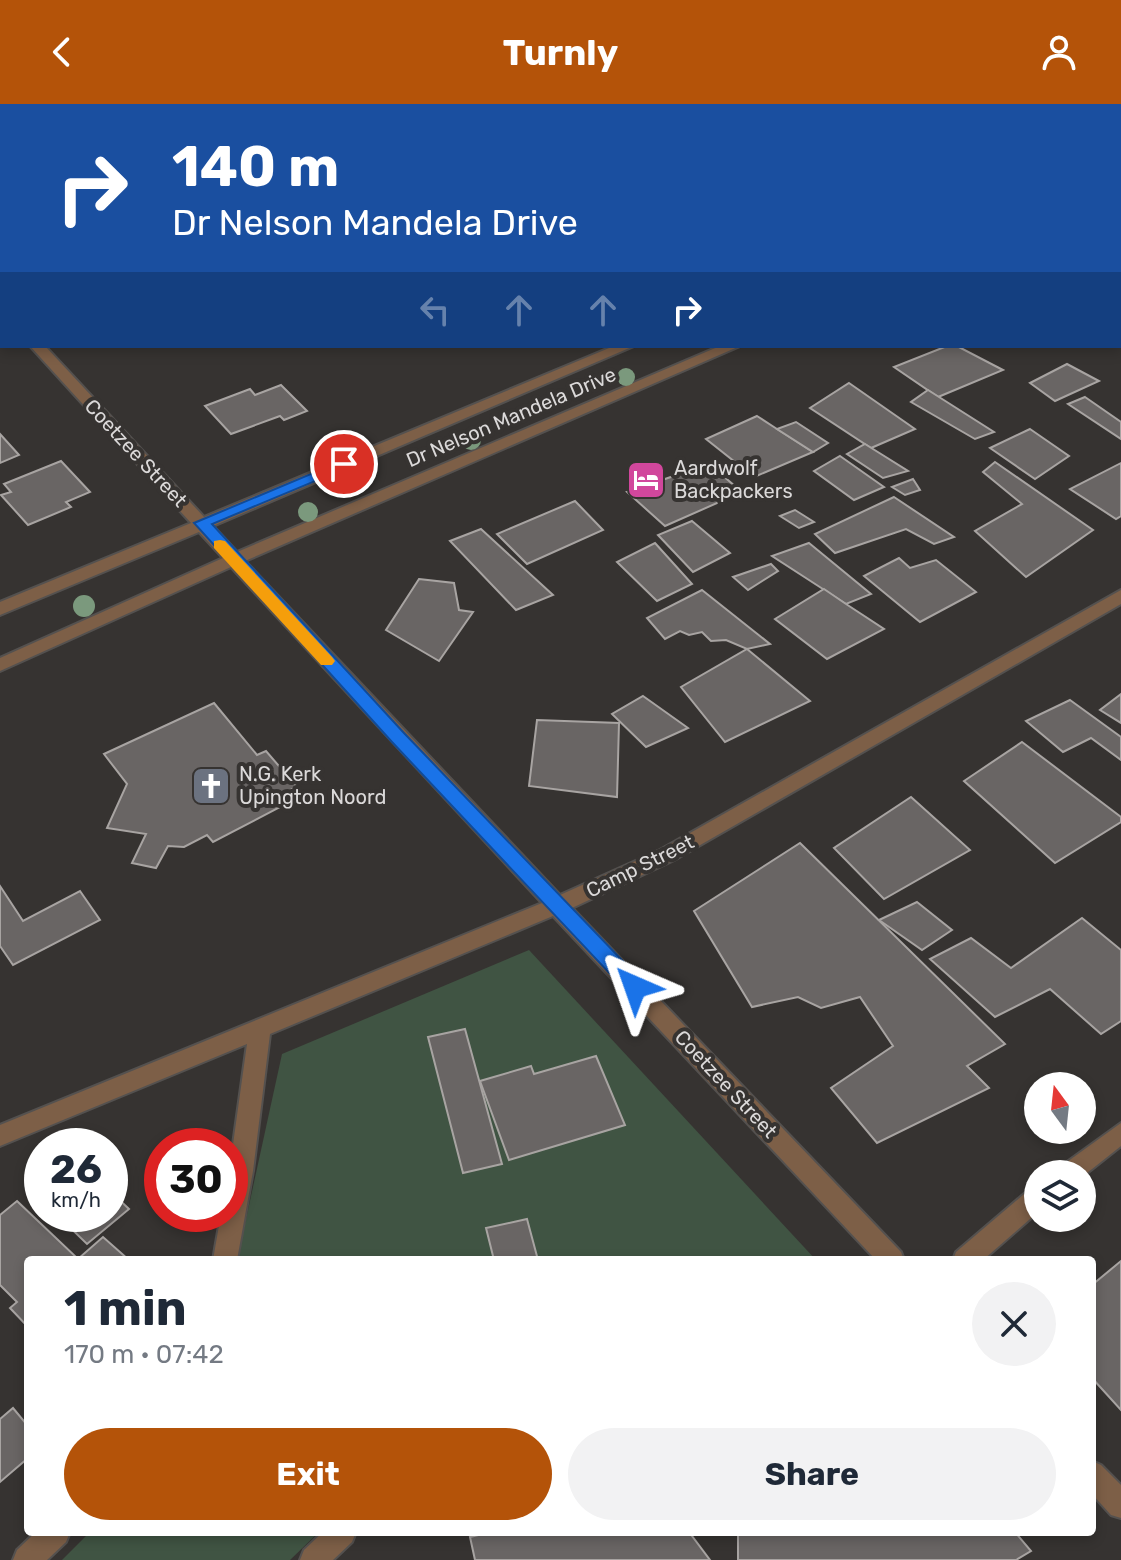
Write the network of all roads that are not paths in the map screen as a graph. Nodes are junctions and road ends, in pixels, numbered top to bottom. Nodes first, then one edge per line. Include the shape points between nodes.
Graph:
1 (39, 348) edge
2 (622, 348) edge
3 (728, 348) edge
4 (202, 523) junction
5 (233, 560) junction
6 (1121, 596) edge
7 (0, 609) edge
8 (0, 665) edge
9 (558, 905) junction
10 (260, 1027) junction
11 (1121, 1133) edge
12 (0, 1136) edge
13 (1086, 1160) edge
14 (1024, 1209) edge
15 (226, 1256) edge
16 (888, 1256) edge
17 (970, 1256) edge
18 (1096, 1478) edge
19 (1121, 1505) edge
20 (52, 1536) edge
21 (338, 1536) edge
22 (27, 1560) edge
23 (314, 1560) edge

1 - 4 street, Coetzee Street
2 - 4 street, Dr Nelson Mandela Drive
3 - 5 street, Dr Nelson Mandela Drive
4 - 5 street, Coetzee Street
4 - 7 street, Dr Nelson Mandela Drive
5 - 8 street, Dr Nelson Mandela Drive
5 - 9 street, Coetzee Street
6 - 9 street, Camp Street via 702,836
9 - 10 street, Camp Street
9 - 16 street, Coetzee Street
10 - 12 street, Camp Street
10 - 15 street
11 - 13 street
14 - 17 street
18 - 19 street
20 - 22 street
21 - 23 street

